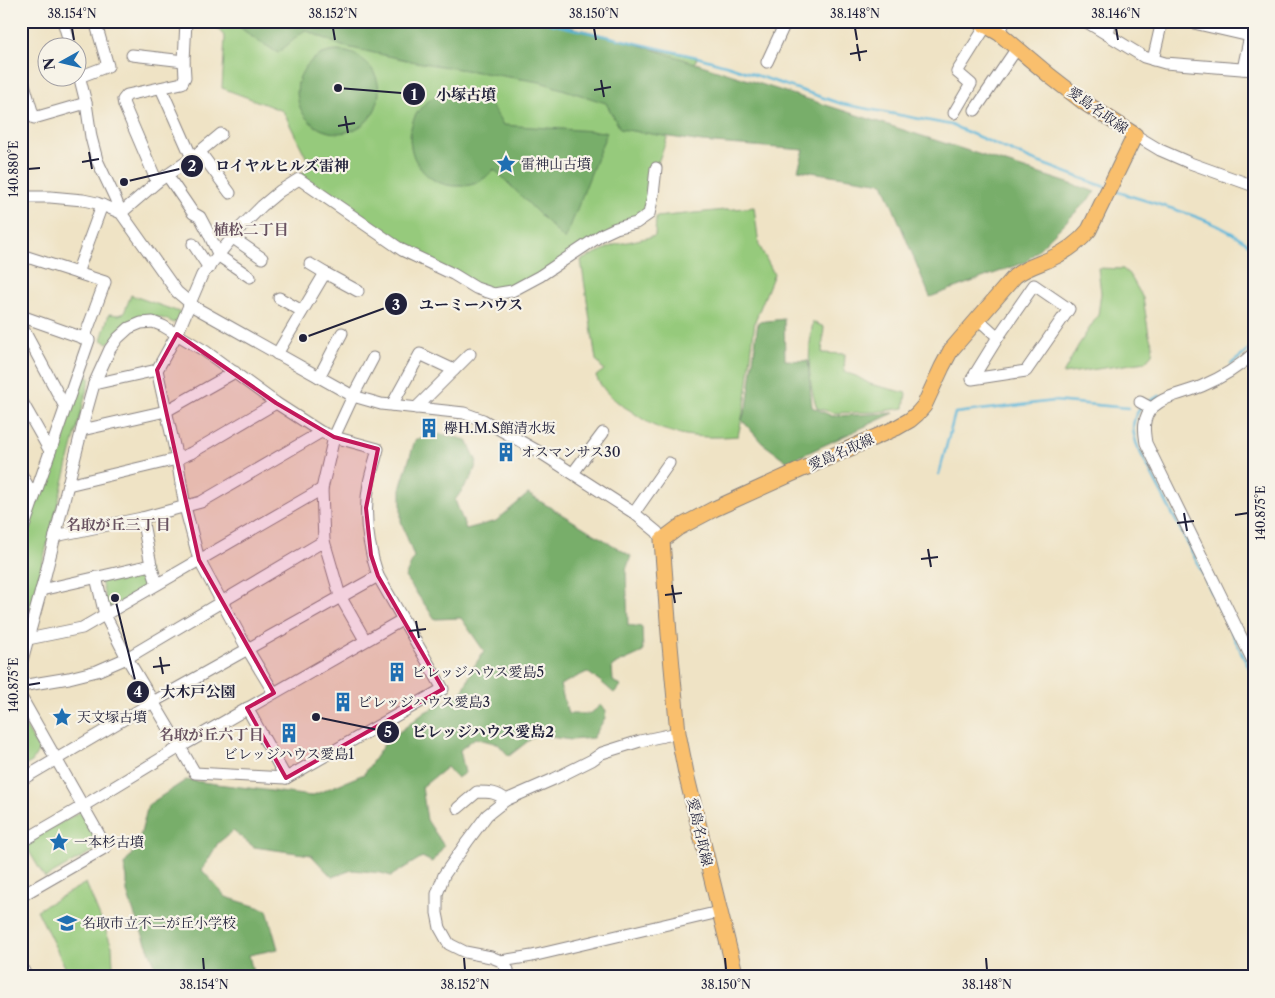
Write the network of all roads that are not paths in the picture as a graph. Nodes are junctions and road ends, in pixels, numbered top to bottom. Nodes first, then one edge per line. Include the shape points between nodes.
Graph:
1 (63, 21) edge
2 (95, 21) edge
3 (186, 21) edge
4 (1085, 21) edge
5 (1112, 21) edge
6 (1162, 21) edge
7 (1185, 21) edge
8 (1253, 21) edge
9 (785, 22) edge
10 (992, 25) edge
11 (1108, 35) junction
12 (1250, 36) junction
13 (68, 38) edge
14 (1017, 48) junction
15 (132, 55) dead end
16 (184, 60) junction
17 (1152, 60) junction
18 (767, 62) dead end
19 (1248, 69) edge
20 (88, 71) edge
21 (21, 74) edge
22 (82, 88) edge
23 (161, 88) junction
24 (86, 103) junction
25 (975, 110) dead end
26 (954, 113) dead end
27 (221, 134) dead end
28 (1135, 136) junction
29 (196, 155) junction
30 (656, 168) dead end
31 (162, 178) junction
32 (1254, 186) edge
33 (230, 192) dead end
34 (21, 198) edge
35 (102, 205) junction
36 (121, 213) junction
37 (233, 238) junction
38 (193, 244) dead end
39 (21, 256) edge
40 (219, 256) junction
41 (262, 258) dead end
42 (310, 264) dead end
43 (209, 268) junction
44 (77, 273) junction
45 (325, 273) junction
46 (250, 277) dead end
47 (358, 291) dead end
48 (279, 298) dead end
49 (191, 304) junction
50 (302, 311) junction
51 (21, 316) edge
52 (978, 319) junction
53 (21, 326) edge
54 (342, 333) dead end
55 (177, 334) junction
56 (998, 336) junction
57 (87, 340) junction
58 (100, 344) dead end
59 (1254, 352) edge
60 (277, 354) junction
61 (470, 354) dead end
62 (373, 358) dead end
63 (157, 370) junction
64 (454, 370) junction
65 (236, 372) junction
66 (318, 377) junction
67 (94, 384) junction
68 (353, 396) junction
69 (21, 400) edge
70 (276, 403) junction
71 (392, 405) junction
72 (65, 407) junction
73 (416, 408) junction
74 (166, 411) junction
75 (82, 430) junction
76 (321, 432) junction
77 (603, 433) dead end
78 (334, 437) junction
79 (50, 451) junction
80 (177, 459) junction
81 (669, 463) dead end
82 (573, 473) junction
83 (21, 474) edge
84 (68, 485) junction
85 (322, 489) junction
86 (34, 497) junction
87 (186, 507) junction
88 (634, 513) junction
89 (142, 518) junction
90 (21, 535) edge
91 (55, 536) junction
92 (662, 540) junction
93 (324, 541) junction
94 (199, 560) junction
95 (151, 565) junction
96 (378, 576) junction
97 (96, 577) junction
98 (157, 584) junction
99 (41, 590) junction
100 (340, 596) junction
101 (222, 601) junction
102 (105, 616) junction
103 (402, 620) junction
104 (28, 639) junction
105 (365, 640) junction
106 (248, 650) junction
107 (127, 658) junction
108 (1254, 663) edge
109 (21, 664) edge
110 (21, 686) edge
111 (274, 692) junction
112 (21, 697) edge
113 (153, 702) junction
114 (247, 708) junction
115 (678, 733) junction
116 (180, 747) junction
117 (58, 760) junction
118 (286, 778) junction
119 (21, 780) edge
120 (506, 800) junction
121 (83, 806) junction
122 (458, 808) dead end
123 (21, 842) edge
124 (21, 896) edge
125 (719, 912) junction
126 (501, 961) junction
127 (21, 966) edge
128 (28, 977) edge
129 (509, 977) edge
130 (736, 977) edge

1 - 13 street
2 - 20 street via 108,66
3 - 16 street
4 - 11 street
5 - 11 street
6 - 17 street
7 - 12 street
8 - 12 street
9 - 18 street
10 - 14 main road, 愛島名取線
10 - 26 street via 957,72 971,84
11 - 17 street
12 - 19 street
14 - 25 street
14 - 28 main road, 愛島名取線 via 1085,103
15 - 16 street
16 - 23 street via 182,83
17 - 19 street
21 - 24 street via 34,118
22 - 24 street
23 - 29 street
23 - 31 street via 127,95 123,100
24 - 36 street via 97,160
27 - 29 street
28 - 32 street via 1183,160
28 - 52 main road, 愛島名取線 via 1081,241 1015,276
29 - 31 street
29 - 33 street
30 - 37 street via 648,214 636,223 603,234 540,276 512,290 494,294 402,250 298,179 262,206
31 - 36 street
31 - 40 street via 200,218
34 - 35 street via 50,197
35 - 36 street
35 - 44 street
36 - 49 street via 177,292
37 - 40 street
37 - 41 street
38 - 43 street
39 - 44 street
40 - 43 street
40 - 46 street
42 - 45 street
43 - 49 street via 202,276
44 - 57 street via 105,282
45 - 47 street
45 - 50 street
48 - 50 street
49 - 55 street
49 - 60 street
50 - 60 street
51 - 57 street
52 - 56 street
52 - 92 main road, 愛島名取線 via 951,350 924,406 910,420 714,509
53 - 72 street
54 - 66 street
55 - 63 street
55 - 65 street
55 - 67 street via 154,322 129,328 110,349
56 - 56 street via 1034,285 1069,309 1026,371 969,379
57 - 58 street
57 - 72 street
59 - 108 street via 1244,363 1202,386 1146,405 1143,429 1146,444
60 - 66 street
61 - 64 street
62 - 68 street
63 - 67 street
63 - 74 street
64 - 71 street via 420,354
64 - 73 street
65 - 70 street
65 - 74 street
66 - 68 street
67 - 75 street
68 - 71 street
68 - 78 street
69 - 79 street
70 - 76 street
70 - 80 street
71 - 73 street
72 - 79 street
73 - 82 street via 464,413 483,420
74 - 75 street
74 - 80 street
75 - 84 street
76 - 78 street
76 - 87 street via 201,502
77 - 82 street
78 - 85 street
78 - 96 street via 378,449 366,508 371,555
79 - 86 street
80 - 84 street
80 - 87 street
81 - 88 street
82 - 88 street
83 - 86 street
84 - 91 street
85 - 93 street
85 - 94 street
86 - 90 street
87 - 89 street
87 - 94 street
88 - 92 street
89 - 91 street
89 - 95 street
91 - 99 street
92 - 115 main road, 愛島名取線
93 - 100 street
93 - 101 street
94 - 98 street
94 - 101 street
95 - 97 street
95 - 98 street
96 - 100 street
96 - 103 street
97 - 99 street
97 - 102 street
98 - 102 street
99 - 104 street
100 - 105 street
100 - 106 street
101 - 106 street
101 - 107 street
102 - 104 street via 82,628
102 - 107 street
103 - 105 street
103 - 118 street via 443,689
104 - 109 street
105 - 111 street
106 - 111 street
106 - 113 street
107 - 110 street via 97,671
107 - 113 street
111 - 114 street
112 - 117 street
113 - 116 street
113 - 117 street
114 - 116 street
114 - 118 street
115 - 120 street via 640,740 602,753
115 - 125 main road, 愛島名取線
116 - 118 street via 195,773
116 - 121 street
117 - 119 street
117 - 121 street
120 - 122 street via 500,794 476,792
120 - 126 street via 487,815 467,842 444,875 437,894 440,928 450,944 465,952
121 - 123 street
121 - 124 street via 106,847
125 - 126 street
125 - 130 main road, 愛島名取線
126 - 129 street
127 - 128 street

